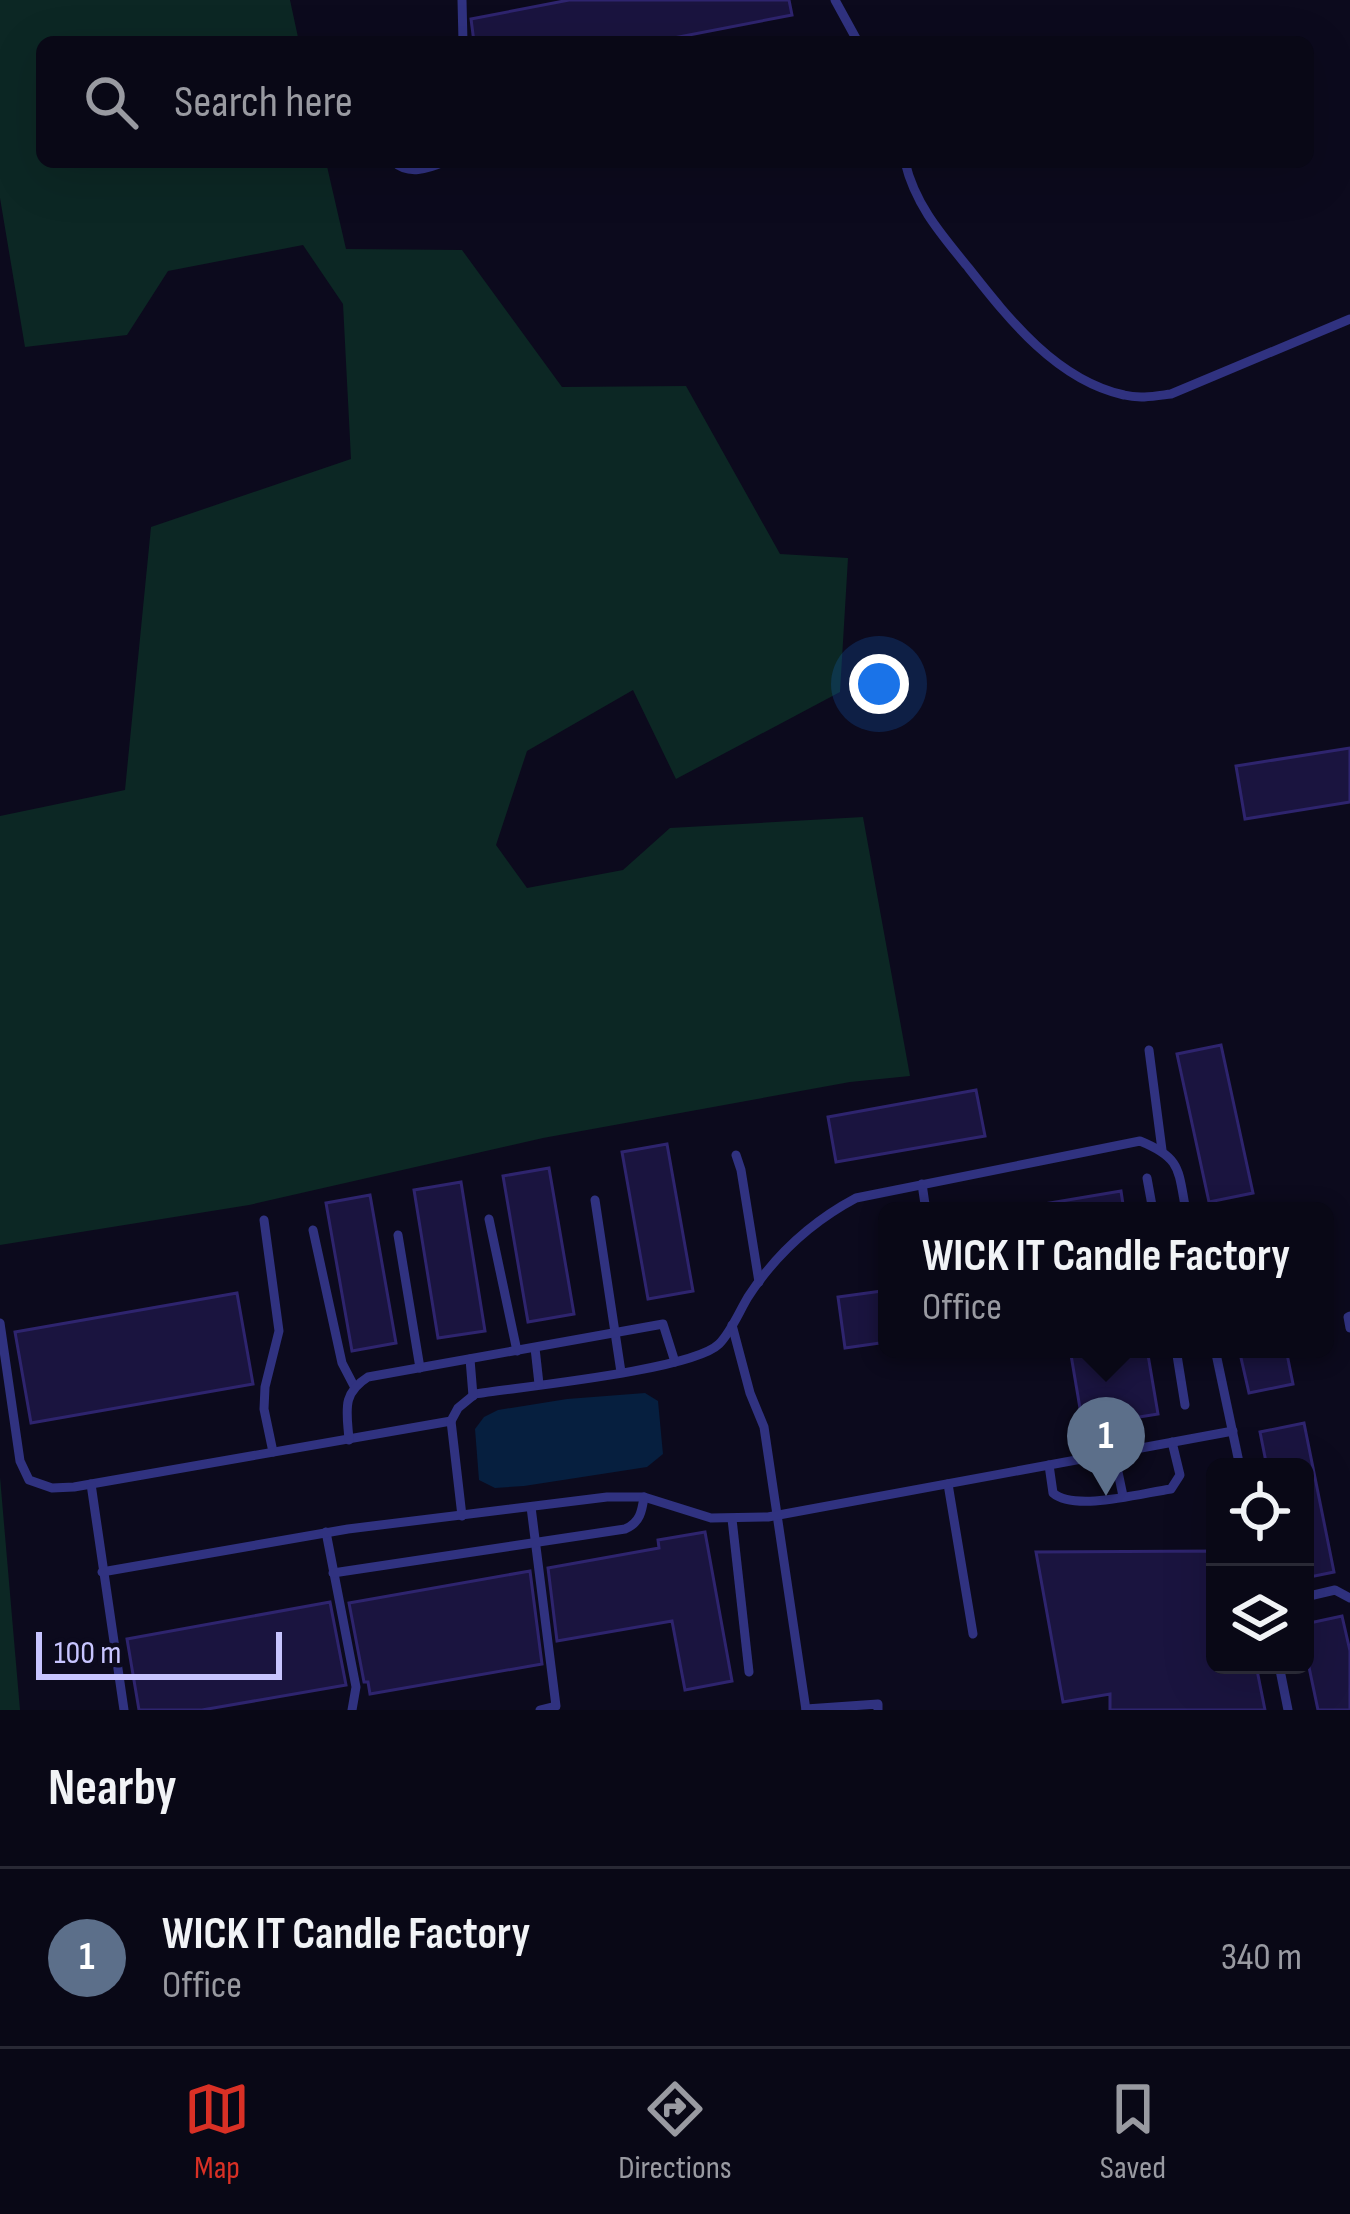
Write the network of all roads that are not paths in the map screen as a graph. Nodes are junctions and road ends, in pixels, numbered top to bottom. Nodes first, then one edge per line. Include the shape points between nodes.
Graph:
1 (462, 0) edge
2 (836, 0) edge
3 (463, 36) edge
4 (855, 36) edge
5 (906, 168) edge
6 (1350, 319) edge
7 (1149, 1050) dead end
8 (1162, 1150) junction
9 (736, 1155) dead end
10 (1147, 1178) dead end
11 (922, 1184) junction
12 (596, 1200) dead end
13 (925, 1202) edge
14 (1151, 1202) edge
15 (1184, 1202) edge
16 (489, 1219) dead end
17 (265, 1220) dead end
18 (313, 1230) dead end
19 (398, 1235) dead end
20 (759, 1282) junction
21 (1350, 1316) edge
22 (0, 1323) edge
23 (732, 1324) junction
24 (1350, 1328) edge
25 (615, 1333) junction
26 (535, 1348) junction
27 (517, 1351) junction
28 (1177, 1358) edge
29 (1218, 1358) edge
30 (470, 1359) junction
31 (675, 1362) junction
32 (420, 1368) junction
33 (620, 1372) junction
34 (539, 1384) junction
35 (354, 1386) junction
36 (473, 1396) junction
37 (1185, 1405) dead end
38 (451, 1421) junction
39 (1233, 1431) junction
40 (349, 1439) junction
41 (1172, 1442) junction
42 (273, 1452) junction
43 (1114, 1453) junction
44 (1238, 1458) edge
45 (1049, 1465) junction
46 (91, 1484) junction
47 (948, 1484) junction
48 (644, 1496) junction
49 (1123, 1496) junction
50 (531, 1507) junction
51 (462, 1516) junction
52 (779, 1516) junction
53 (732, 1519) junction
54 (326, 1532) junction
55 (536, 1542) junction
56 (102, 1572) junction
57 (333, 1573) junction
58 (1314, 1595) edge
59 (1350, 1598) edge
60 (973, 1634) dead end
61 (749, 1672) dead end
62 (1281, 1674) edge
63 (806, 1709) edge
64 (124, 1710) edge
65 (352, 1710) edge
66 (540, 1710) edge
67 (878, 1710) edge
68 (1288, 1710) edge

1 - 3 lane
2 - 4 lane
5 - 6 lane via 925,214 1009,319 1061,366 1124,395 1171,394
7 - 8 lane
8 - 11 lane via 1140,1141
8 - 15 lane via 1176,1163
9 - 20 lane
10 - 14 lane
11 - 13 lane
11 - 20 lane via 856,1198 826,1214
12 - 25 lane
16 - 27 lane
17 - 42 lane via 279,1331 265,1387
18 - 35 lane via 342,1364
19 - 32 lane
20 - 23 lane
21 - 24 lane
22 - 46 lane via 29,1480 52,1488
23 - 31 lane via 718,1345
23 - 52 lane via 764,1427
25 - 26 lane
25 - 31 lane via 663,1324
25 - 33 lane
26 - 27 lane
26 - 34 lane
27 - 30 lane
28 - 37 lane
29 - 39 lane
30 - 32 lane
30 - 36 lane
31 - 33 lane
32 - 35 lane
33 - 34 lane
34 - 36 lane
35 - 40 lane
36 - 38 lane
38 - 40 lane
38 - 51 lane
39 - 41 lane
39 - 44 lane
40 - 42 lane
41 - 43 lane
41 - 49 lane via 1176,1484
42 - 46 lane
43 - 45 lane
43 - 49 lane
45 - 47 lane
45 - 49 lane via 1053,1493 1063,1501
46 - 56 lane
47 - 52 lane
47 - 60 lane
48 - 50 lane
48 - 53 lane
48 - 55 lane via 634,1526
50 - 51 lane
50 - 55 lane
51 - 54 lane
52 - 53 lane
52 - 63 lane
53 - 61 lane
54 - 56 lane
54 - 57 lane
55 - 57 lane
55 - 66 lane via 556,1706
56 - 64 lane
57 - 65 lane via 356,1687
58 - 59 lane via 1336,1590
62 - 68 lane
63 - 67 lane

